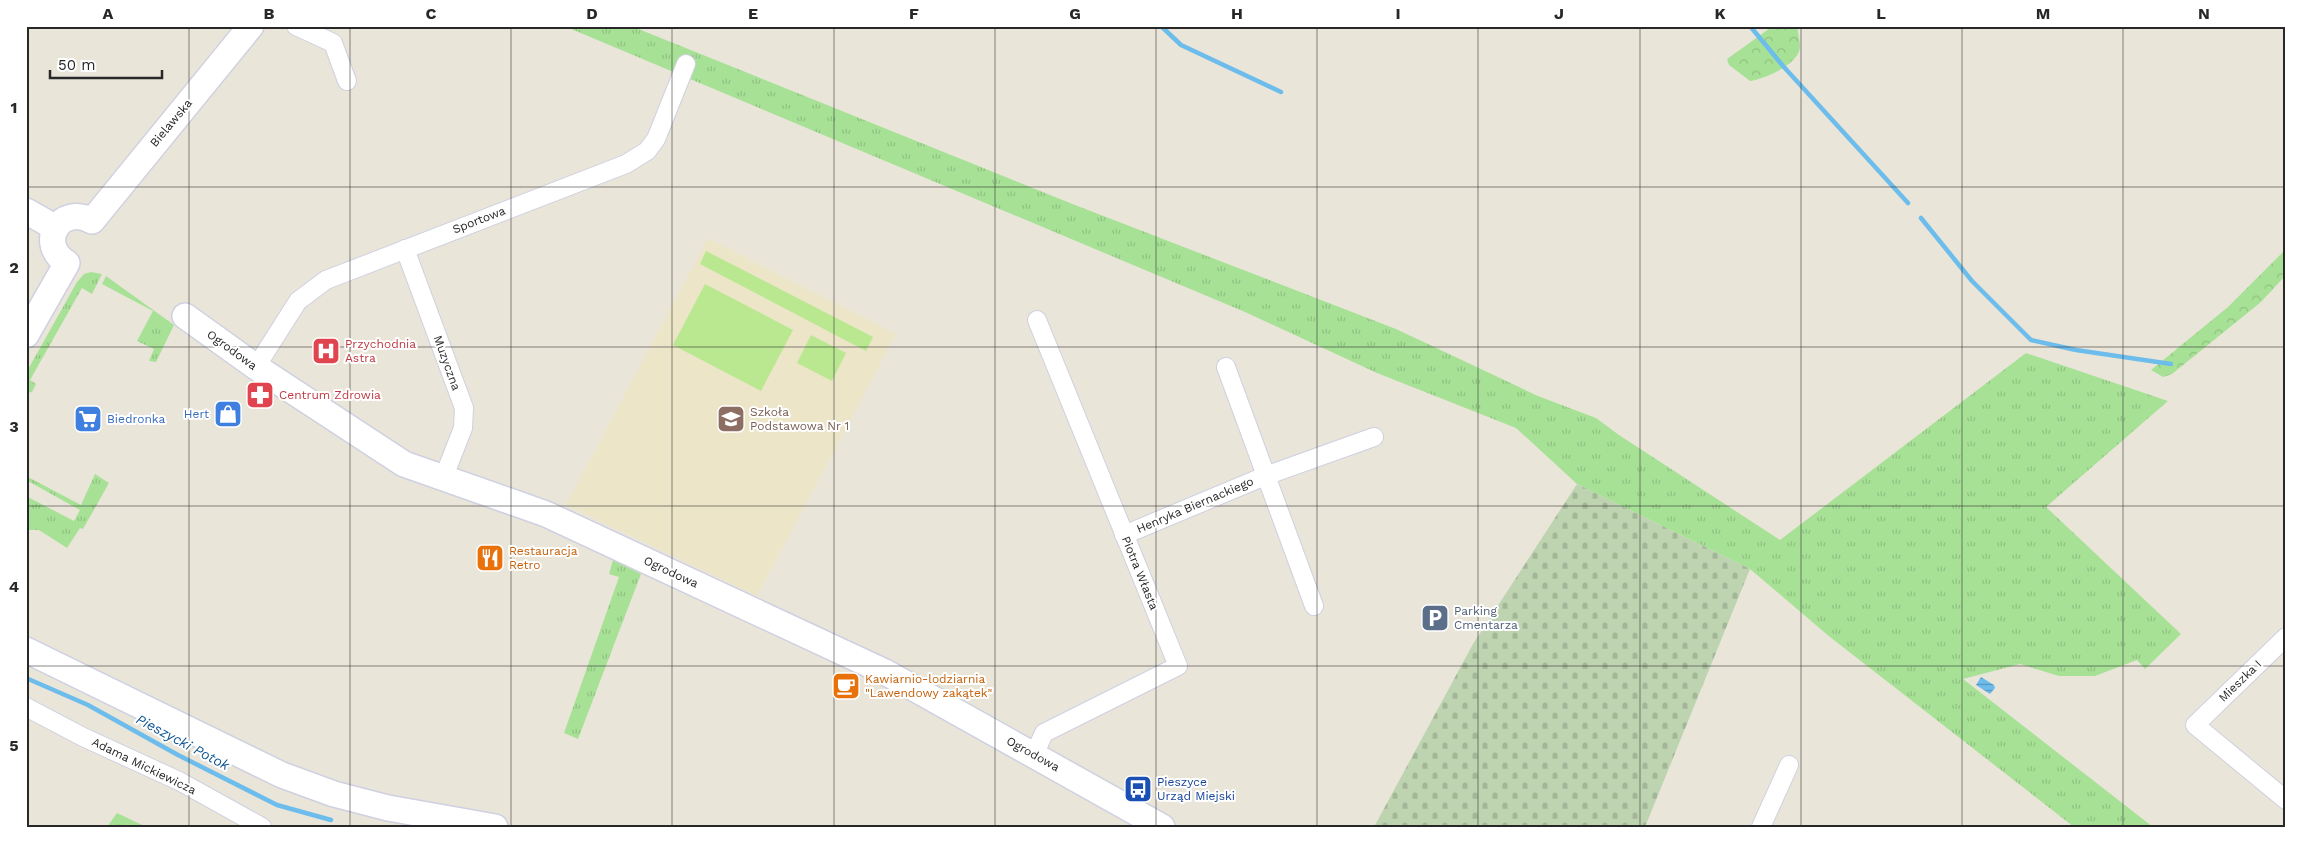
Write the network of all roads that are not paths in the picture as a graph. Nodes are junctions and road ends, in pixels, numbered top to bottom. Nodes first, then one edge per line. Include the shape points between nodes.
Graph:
1 (251, 26) edge
2 (296, 26) edge
3 (686, 64) dead end
4 (347, 81) dead end
5 (26, 211) edge
6 (56, 228) junction
7 (405, 249) junction
8 (186, 316) dead end
9 (1037, 320) dead end
10 (26, 335) edge
11 (256, 367) junction
12 (1226, 367) dead end
13 (1374, 437) dead end
14 (1265, 476) junction
15 (443, 479) junction
16 (1124, 535) junction
17 (1314, 606) dead end
18 (2286, 637) edge
19 (26, 650) edge
20 (26, 707) edge
21 (1034, 754) junction
22 (1789, 765) dead end
23 (2286, 800) edge
24 (470, 825) edge
25 (258, 826) edge
26 (495, 827) edge
27 (1162, 827) edge
28 (1761, 827) edge

1 - 6 street, Bielawska via 92,221 72,216
2 - 4 street via 333,43
3 - 7 street, Sportowa via 660,131 647,151 626,164
5 - 6 street
6 - 10 street via 53,248 67,263
7 - 11 street, Sportowa via 326,280 298,301
7 - 15 street, Muzyczna via 464,408 463,428
8 - 11 street, Ogrodowa
9 - 16 street, Piotra Własta
11 - 15 street, Ogrodowa via 404,464
12 - 14 street, Henryka Biernackiego
13 - 14 street, Henryka Biernackiego
14 - 16 street, Henryka Biernackiego
14 - 17 street, Henryka Biernackiego
15 - 21 street, Ogrodowa via 546,514 885,672
16 - 21 street, Piotra Własta via 1178,666 1044,733
18 - 23 street, Mieszka I via 2195,725
19 - 24 street via 282,774 334,794
20 - 25 street, Adama Mickiewicza via 179,781
21 - 27 street, Ogrodowa
22 - 28 street
24 - 26 street

